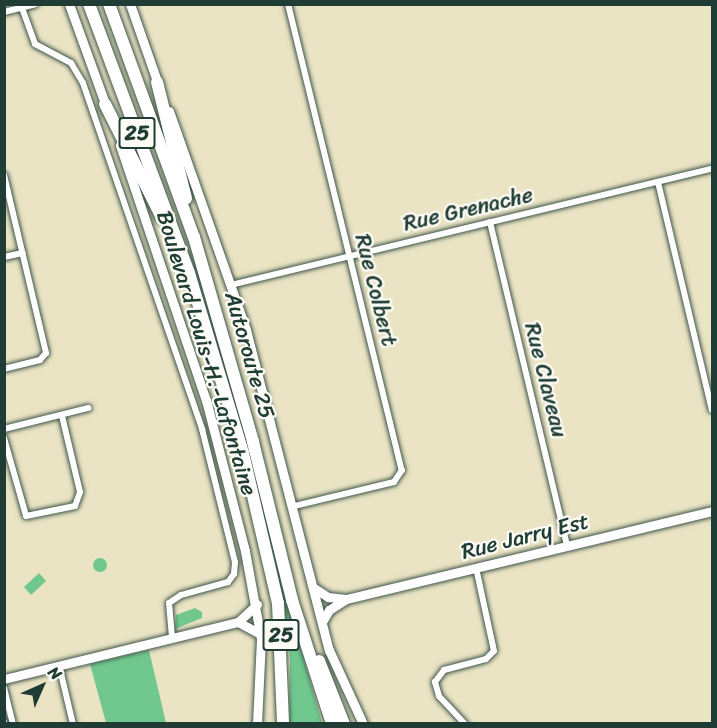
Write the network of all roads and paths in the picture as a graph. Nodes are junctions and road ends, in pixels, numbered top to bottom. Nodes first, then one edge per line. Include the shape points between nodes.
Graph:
1 (35, 4) edge
2 (69, 4) edge
3 (89, 4) edge
4 (109, 4) edge
5 (130, 4) edge
6 (288, 4) edge
7 (22, 8) junction
8 (4, 12) edge
9 (157, 82) junction
10 (105, 104) junction
11 (712, 169) edge
12 (4, 175) edge
13 (658, 182) junction
14 (7, 196) edge
15 (490, 222) junction
16 (194, 237) junction
17 (23, 253) junction
18 (350, 256) junction
19 (4, 257) edge
20 (185, 261) junction
21 (231, 285) junction
22 (4, 369) edge
23 (88, 408) dead end
24 (712, 410) edge
25 (62, 416) junction
26 (4, 429) edge
27 (4, 438) edge
28 (294, 506) junction
29 (712, 511) edge
30 (567, 546) junction
31 (476, 568) junction
32 (288, 588) junction
33 (314, 588) junction
34 (346, 599) junction
35 (257, 604) junction
36 (238, 622) junction
37 (322, 622) junction
38 (261, 634) junction
39 (172, 638) junction
40 (59, 665) junction
41 (4, 679) edge
42 (4, 688) edge
43 (284, 694) junction
44 (13, 723) edge
45 (73, 723) edge
46 (257, 723) edge
47 (275, 723) edge
48 (283, 723) edge
49 (332, 723) edge
50 (344, 723) edge
51 (363, 723) edge
52 (465, 723) edge

1 - 7 street
2 - 10 main road, Boulevard Louis-H.-Lafontaine
3 - 20 highway, Autoroute 25 / 25
4 - 16 highway, Autoroute 25 / 25
5 - 9 main road, Boulevard Louis-H.-Lafontaine
6 - 18 street, Rue Colbert
7 - 8 street
7 - 39 street, Boulevard Louis-H.-Lafontaine via 33,41 71,63 83,83 202,429 235,562 231,580 176,596 168,605
9 - 16 highway
9 - 21 main road, Boulevard Louis-H.-Lafontaine
10 - 20 highway
10 - 35 main road, Boulevard Louis-H.-Lafontaine via 206,400
11 - 13 street, Rue Grenache
12 - 14 street
13 - 15 street, Rue Grenache
13 - 24 street
14 - 17 street
15 - 18 street, Rue Grenache
15 - 30 street, Rue Claveau
16 - 32 highway, Autoroute 25 / 25 via 250,432
17 - 19 street
17 - 22 street via 46,353 40,360
18 - 21 street, Rue Grenache
18 - 28 street, Rue Colbert via 401,474 394,482
20 - 43 highway, Autoroute 25 / 25 via 221,373 261,523 279,613
21 - 28 main road, Boulevard Louis-H.-Lafontaine
23 - 25 street
25 - 26 street
25 - 27 street via 80,492 79,503 70,507 26,516
28 - 33 main road, Boulevard Louis-H.-Lafontaine
29 - 30 main road, Rue Jarry Est
30 - 31 main road, Rue Jarry Est
31 - 34 main road, Rue Jarry Est
31 - 52 street via 494,651 486,659 444,670 435,682 439,696
32 - 49 highway, Autoroute 25 / 25
32 - 50 highway
33 - 34 main road, Rue Jarry Est via 327,597
33 - 37 main road, Boulevard Louis-H.-Lafontaine
34 - 37 main road, Rue Jarry Est via 329,610
35 - 36 main road
35 - 38 main road, Boulevard Louis-H.-Lafontaine
36 - 38 main road
36 - 39 main road
37 - 51 main road, Boulevard Louis-H.-Lafontaine via 337,671
38 - 46 main road, Boulevard Louis-H.-Lafontaine
39 - 40 main road
40 - 41 main road
40 - 45 street
42 - 44 street
43 - 47 highway
43 - 48 highway, Autoroute 25 / 25

